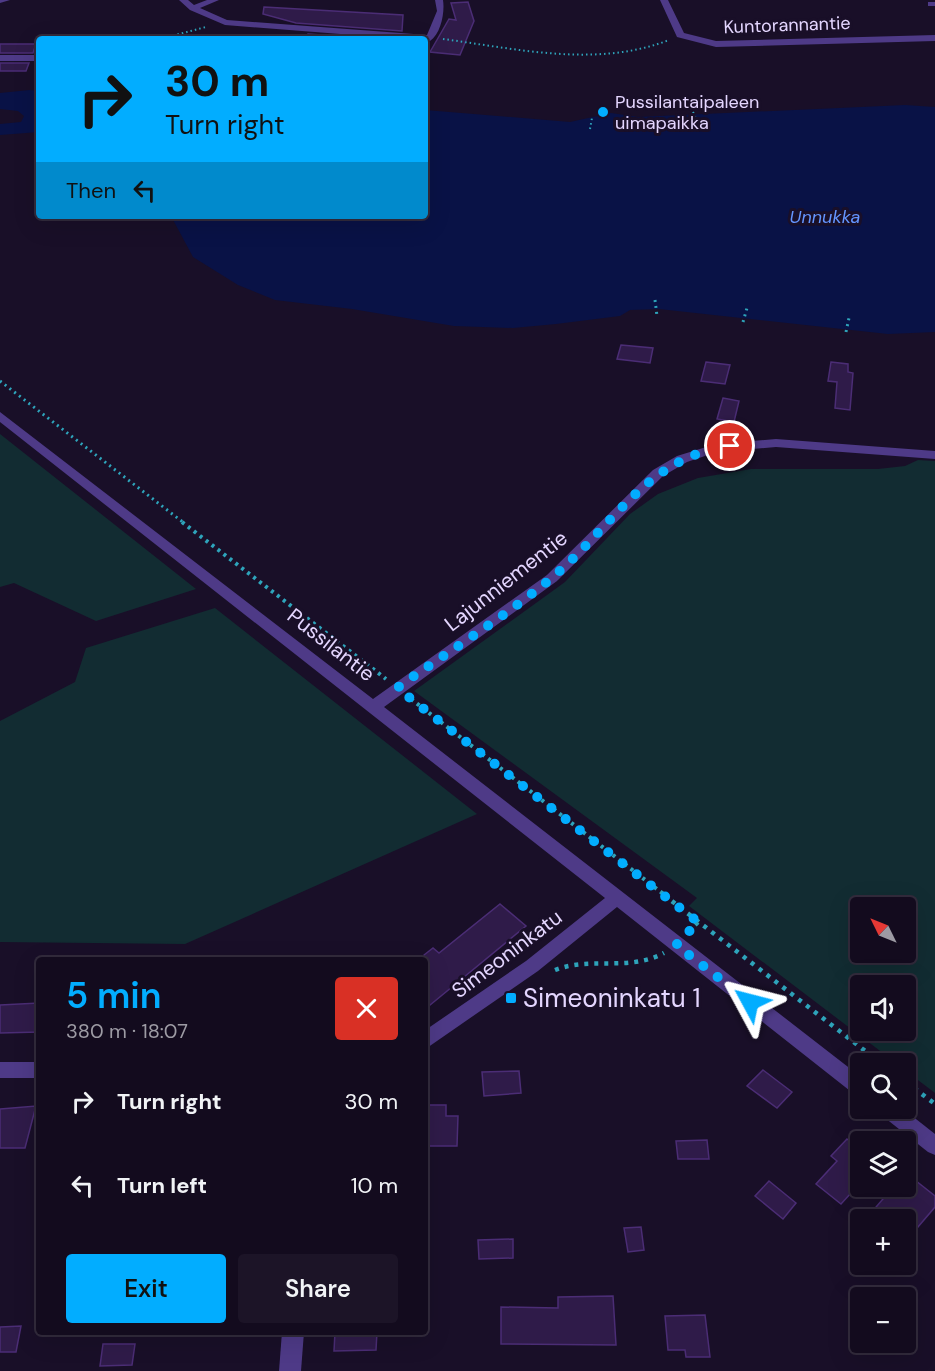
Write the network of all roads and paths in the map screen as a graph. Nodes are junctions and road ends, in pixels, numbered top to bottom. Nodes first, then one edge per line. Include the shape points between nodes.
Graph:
1 (6, 0) edge
2 (183, 0) edge
3 (215, 0) edge
4 (439, 0) edge
5 (664, 0) edge
6 (0, 1) edge
7 (193, 8) junction
8 (225, 22) junction
9 (680, 35) junction
10 (171, 36) edge
11 (404, 36) edge
12 (430, 38) joint
13 (935, 38) edge
14 (0, 58) edge
15 (36, 58) edge
16 (693, 112) dead end
17 (592, 118) dead end
18 (699, 126) dead end
19 (590, 129) dead end
20 (656, 300) dead end
21 (747, 308) dead end
22 (657, 316) dead end
23 (849, 318) dead end
24 (743, 322) dead end
25 (846, 332) dead end
26 (0, 381) edge
27 (0, 416) edge
28 (935, 455) edge
29 (397, 688) junction
30 (372, 708) junction
31 (615, 899) junction
32 (698, 922) junction
33 (676, 945) junction
34 (577, 963) dead end
35 (428, 1039) edge
36 (868, 1053) edge
37 (0, 1070) edge
38 (36, 1070) edge
39 (850, 1079) edge
40 (916, 1090) edge
41 (935, 1104) edge
42 (901, 1119) edge
43 (935, 1146) edge
44 (293, 1335) edge
45 (290, 1371) edge

1 - 6 street
2 - 7 street
3 - 7 street
4 - 12 street via 441,11
5 - 9 street
7 - 8 street
8 - 10 path
8 - 11 street
9 - 12 path via 646,49 614,55 559,54
9 - 13 street, Kuntorannantie via 716,44
14 - 15 street
16 - 18 path
17 - 19 path
20 - 22 path
21 - 24 path
23 - 25 path
26 - 29 path
27 - 30 street, Pussilantie
28 - 29 street, Lajunniementie via 776,443 716,448 682,459 658,473 552,578
29 - 30 street, Lajunniementie
29 - 32 path
30 - 31 street, Pussilantie
31 - 33 street, Pussilantie
31 - 35 street, Simeoninkatu via 532,966
32 - 33 path
32 - 36 path
33 - 34 path via 656,958 630,964
33 - 39 street, Pussilantie
37 - 38 street
40 - 41 path
42 - 43 street
44 - 45 street

